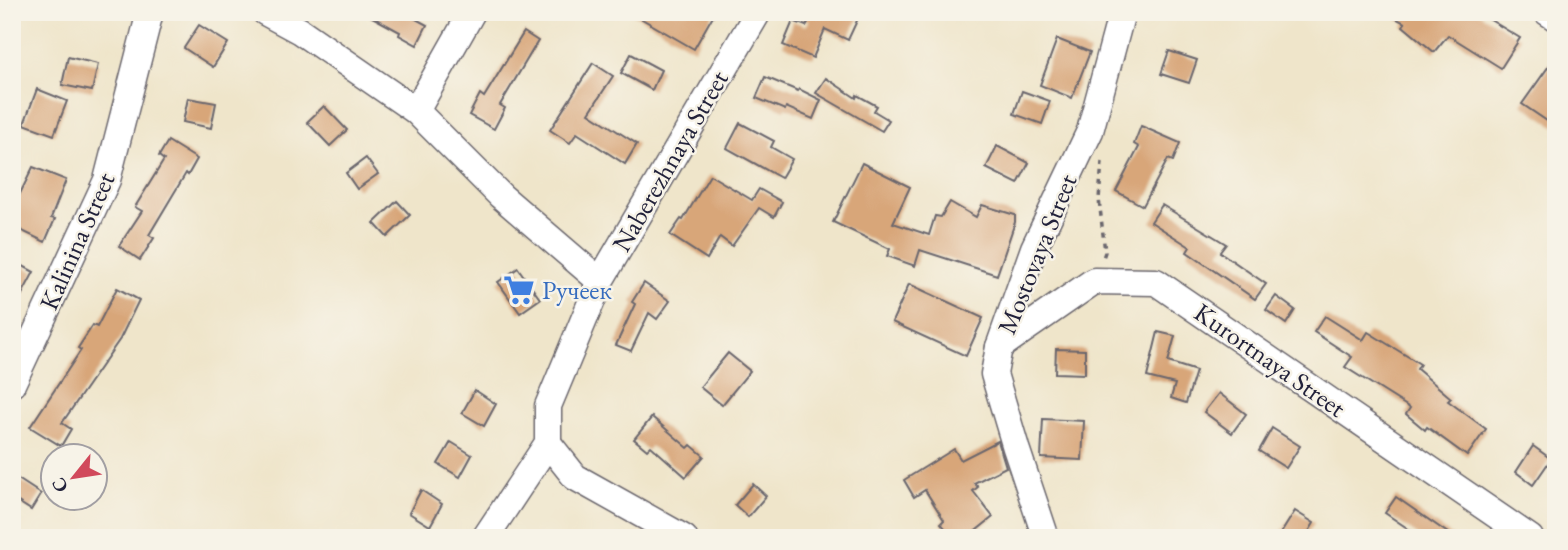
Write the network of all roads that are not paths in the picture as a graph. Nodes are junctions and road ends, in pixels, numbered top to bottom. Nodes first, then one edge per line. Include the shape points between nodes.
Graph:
1 (150, 12) edge
2 (265, 12) edge
3 (472, 12) edge
4 (758, 12) edge
5 (1122, 12) edge
6 (1548, 12) edge
7 (1556, 18) edge
8 (416, 111) junction
9 (600, 281) junction
10 (999, 346) junction
11 (12, 384) edge
12 (548, 443) junction
13 (485, 538) edge
14 (684, 538) edge
15 (1046, 538) edge
16 (1530, 538) edge

1 - 11 street, Kalinina Street via 107,180
2 - 8 street
3 - 8 street
4 - 9 street, Naberezhnaya Street
5 - 10 street, Mostovaya Street via 1090,131 1034,248
6 - 7 street
8 - 9 street via 501,196
9 - 12 street, Naberezhnaya Street via 548,406
10 - 15 street, Mostovaya Street via 995,374
10 - 16 street, Kurortnaya Street via 1094,281 1156,282
12 - 13 street
12 - 14 street via 575,477

